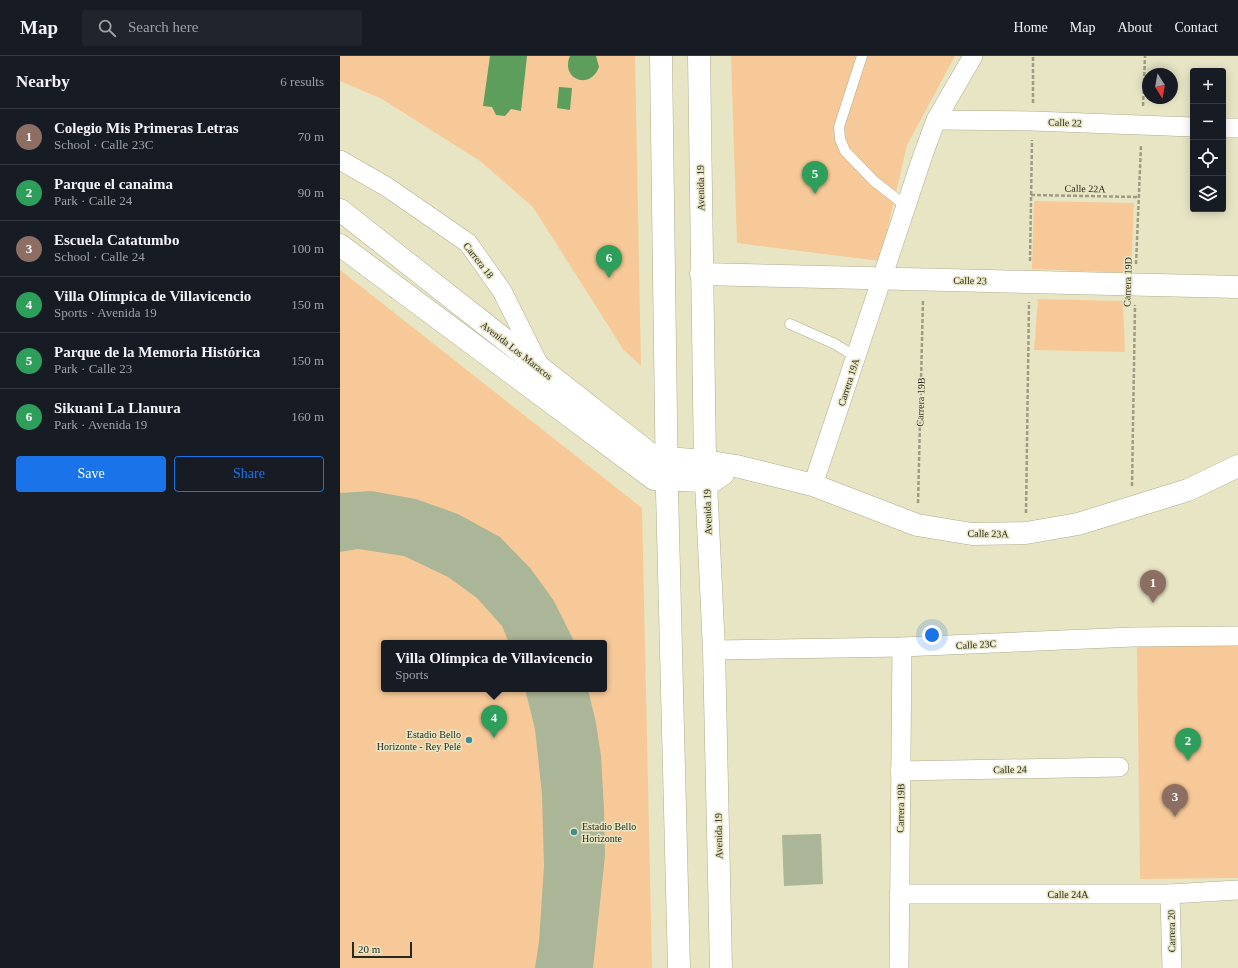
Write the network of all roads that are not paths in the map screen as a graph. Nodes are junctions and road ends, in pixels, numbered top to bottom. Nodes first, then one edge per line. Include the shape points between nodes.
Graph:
1 (662, 56) edge
2 (699, 56) edge
3 (862, 56) edge
4 (972, 56) edge
5 (936, 120) junction
6 (1190, 127) edge
7 (1226, 128) edge
8 (1238, 128) edge
9 (340, 160) edge
10 (906, 206) junction
11 (340, 210) edge
12 (340, 245) edge
13 (701, 274) junction
14 (881, 278) junction
15 (1238, 287) edge
16 (790, 324) dead end
17 (856, 357) junction
18 (541, 368) junction
19 (667, 458) junction
20 (1238, 466) edge
21 (706, 471) junction
22 (667, 480) junction
23 (814, 485) junction
24 (1238, 636) edge
25 (902, 648) junction
26 (714, 650) junction
27 (1119, 768) dead end
28 (900, 771) junction
29 (1238, 890) edge
30 (899, 894) junction
31 (1170, 894) junction
32 (679, 968) edge
33 (722, 968) edge
34 (899, 968) edge
35 (1172, 968) edge

1 - 19 street
2 - 13 street, Avenida 19
3 - 10 lane via 839,127 840,139 845,151 869,176
4 - 5 street
5 - 6 street, Calle 22
5 - 10 street
7 - 8 street
9 - 18 street, Carrera 18 via 387,187 468,243 502,291
10 - 14 street
11 - 18 street, Avenida Los Maracos
12 - 22 street, Avenida Los Maracos via 654,479
13 - 14 street, Calle 23
13 - 21 street, Avenida 19
14 - 15 street, Calle 23
14 - 17 street, Carrera 19A
16 - 17 lane via 835,344
17 - 23 street, Carrera 19A
18 - 19 street, Avenida Los Maracos via 654,457
19 - 21 street, Avenida Los Maracos
19 - 22 street
20 - 23 street, Calle 23A via 1188,490 1132,508 1078,524 1026,533 972,534 917,525
21 - 22 street, Avenida Los Maracos
21 - 23 street, Calle 23A via 714,480 736,466
21 - 26 street, Avenida 19
22 - 32 street
24 - 25 street, Calle 23C via 1133,637
25 - 26 street, Calle 23C
25 - 28 street, Carrera 19B
26 - 33 street, Avenida 19
27 - 28 street, Calle 24
28 - 30 street, Carrera 19B
29 - 31 street, Calle 24A
30 - 31 street, Calle 24A
30 - 34 street, Carrera 19B
31 - 35 street, Carrera 20

